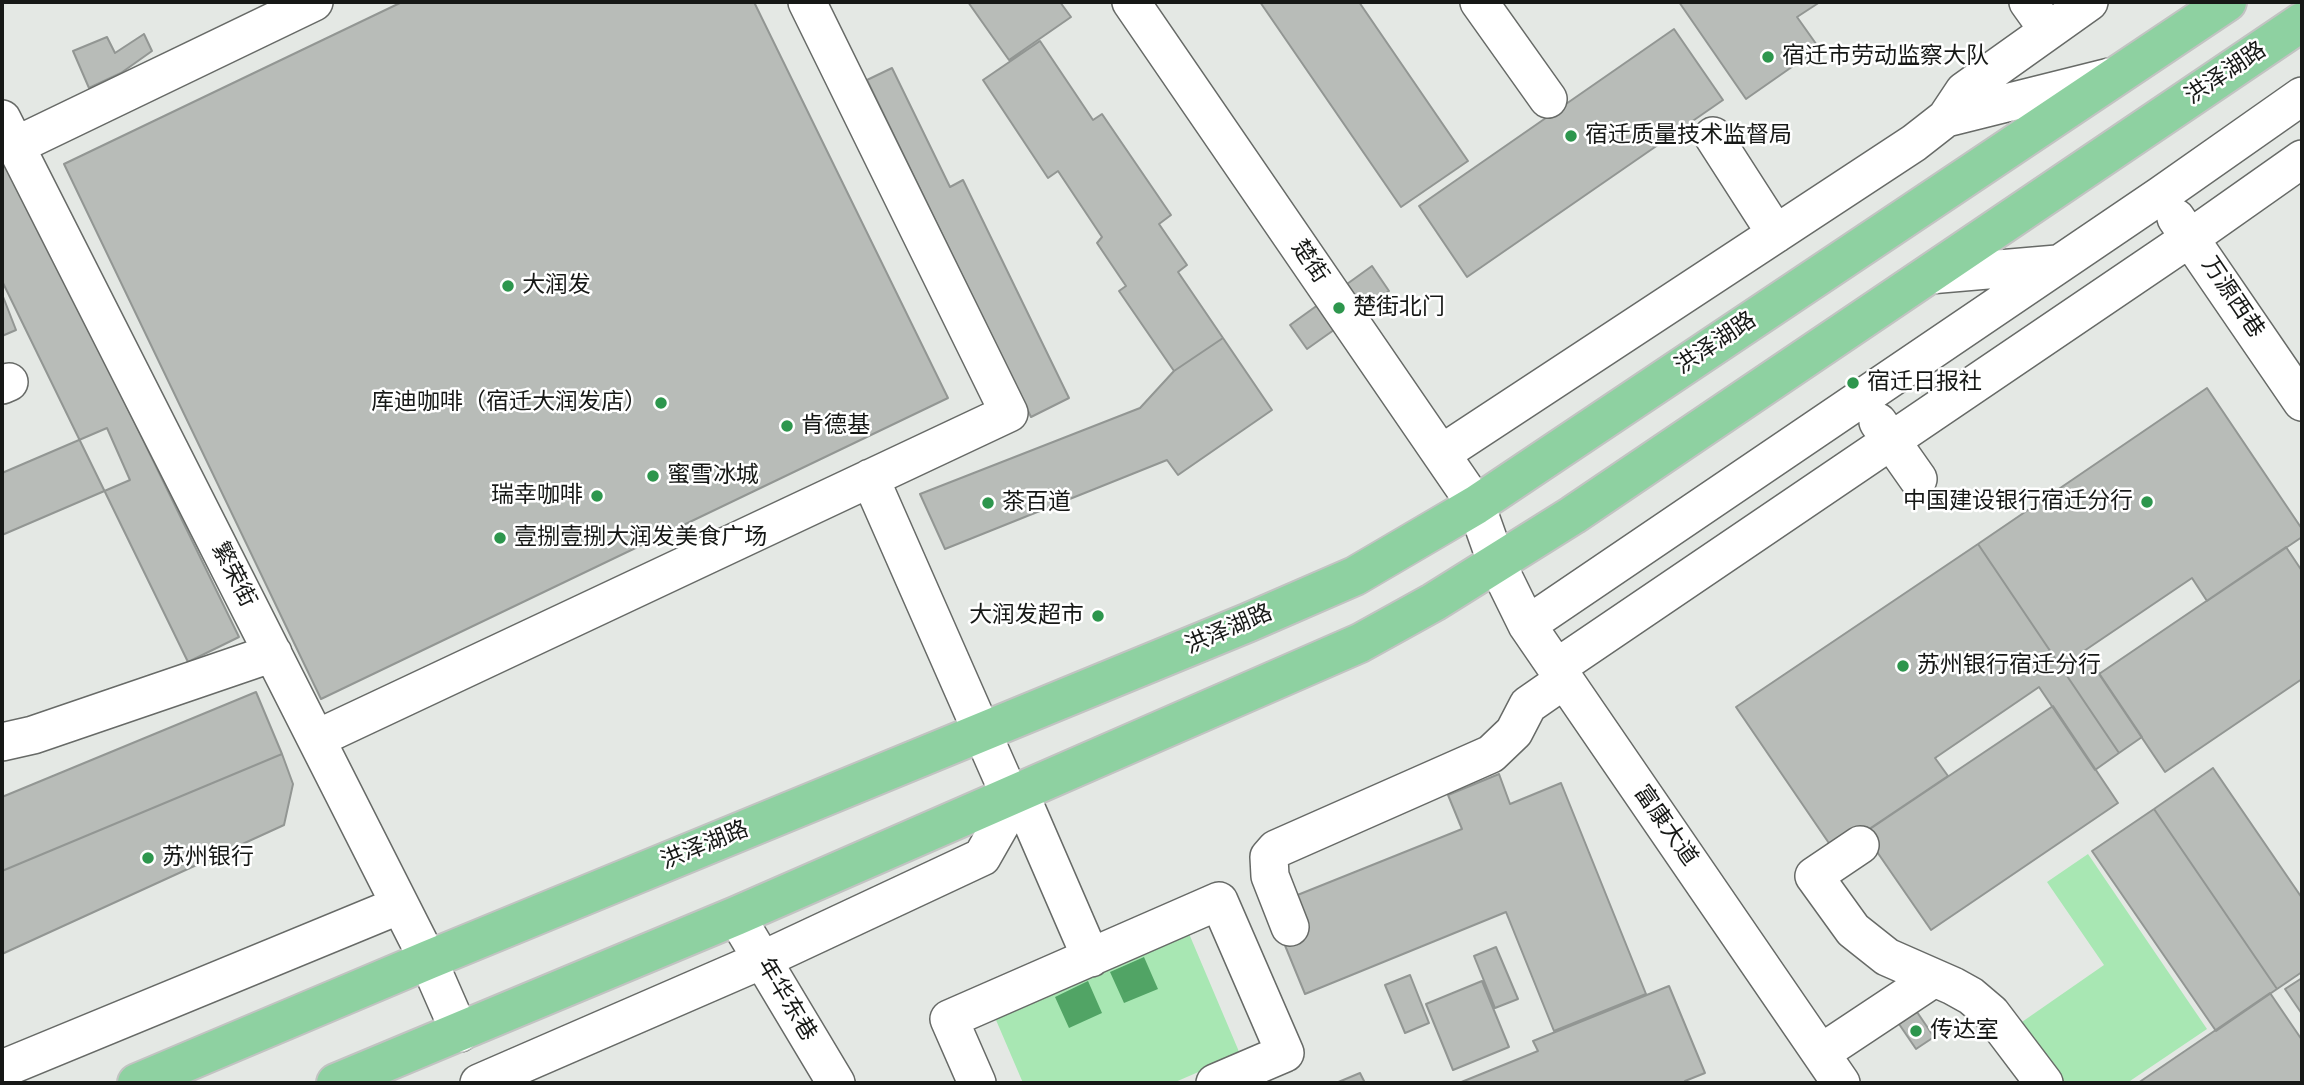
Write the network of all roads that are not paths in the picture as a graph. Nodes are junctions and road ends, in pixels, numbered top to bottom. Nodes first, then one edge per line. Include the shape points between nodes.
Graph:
1 (314, 2) edge
2 (807, 2) edge
3 (1131, 2) edge
4 (1479, 2) edge
5 (2089, 2) edge
6 (2227, 2) edge
7 (2038, 16) edge
8 (2302, 22) edge
9 (2118, 75) junction
10 (2302, 96) edge
11 (1548, 99) dead end
12 (1946, 118) junction
13 (8, 133) edge
14 (1713, 136) dead end
15 (2302, 159) edge
16 (2161, 195) junction
17 (1776, 234) junction
18 (2190, 238) junction
19 (2059, 264) junction
20 (1929, 275) junction
21 (1862, 398) junction
22 (2302, 402) edge
23 (1891, 441) junction
24 (1441, 454) junction
25 (870, 478) junction
26 (1918, 479) dead end
27 (1476, 505) junction
28 (1497, 564) junction
29 (1527, 625) junction
30 (273, 653) junction
31 (1560, 674) junction
32 (983, 732) junction
33 (316, 739) junction
34 (2, 742) edge
35 (1015, 794) junction
36 (1860, 845) dead end
37 (400, 905) junction
38 (736, 916) junction
39 (1290, 927) dead end
40 (1091, 958) junction
41 (428, 960) junction
42 (762, 960) junction
43 (1934, 978) junction
44 (460, 1033) junction
45 (1821, 1053) junction
46 (2, 1069) edge
47 (137, 1083) edge
48 (337, 1083) edge
49 (479, 1083) edge
50 (836, 1083) edge
51 (977, 1083) edge
52 (1215, 1083) edge
53 (1841, 1083) edge
54 (2044, 1083) edge

1 - 13 street
2 - 25 street via 1009,413
3 - 24 street, 楚街
4 - 11 street
5 - 7 street
6 - 9 main road, 洪泽湖路
7 - 12 street via 1964,91
8 - 20 main road, 洪泽湖路
9 - 12 street
9 - 27 main road, 洪泽湖路
10 - 16 street
12 - 17 street
13 - 30 street, 繁荣街
14 - 17 street
15 - 18 street
16 - 18 street, 万源西巷
16 - 19 street
17 - 24 street
18 - 22 street, 万源西巷
18 - 23 street
19 - 20 street
19 - 21 street
20 - 28 main road, 洪泽湖路
21 - 23 street
21 - 29 street
23 - 26 street
23 - 31 street
24 - 27 street, 楚街
25 - 32 street
25 - 33 street
27 - 28 street, 楚街
27 - 32 main road, 洪泽湖路 via 1355,576
28 - 29 street, 富康大道
28 - 35 main road, 洪泽湖路 via 1360,643
29 - 31 street, 富康大道
30 - 33 street, 繁荣街
30 - 34 street
31 - 39 street via 1528,705 1514,732 1491,754 1276,849 1269,856 1270,876
31 - 45 street, 富康大道
32 - 35 street
32 - 41 main road, 洪泽湖路
33 - 37 street, 繁荣街
35 - 38 main road, 洪泽湖路
35 - 40 street
35 - 42 street via 982,858
36 - 43 street via 1814,876 1860,938 1887,957
37 - 41 street, 繁荣街
37 - 46 street
38 - 42 street, 年华东巷
38 - 44 main road, 洪泽湖路
40 - 51 street via 950,1019
40 - 52 street via 1219,901 1285,1053
41 - 44 street, 繁荣街
41 - 47 main road, 洪泽湖路
42 - 49 street
42 - 50 street, 年华东巷
43 - 45 street
43 - 54 street via 1992,1013
44 - 48 main road, 洪泽湖路
45 - 53 street, 富康大道

